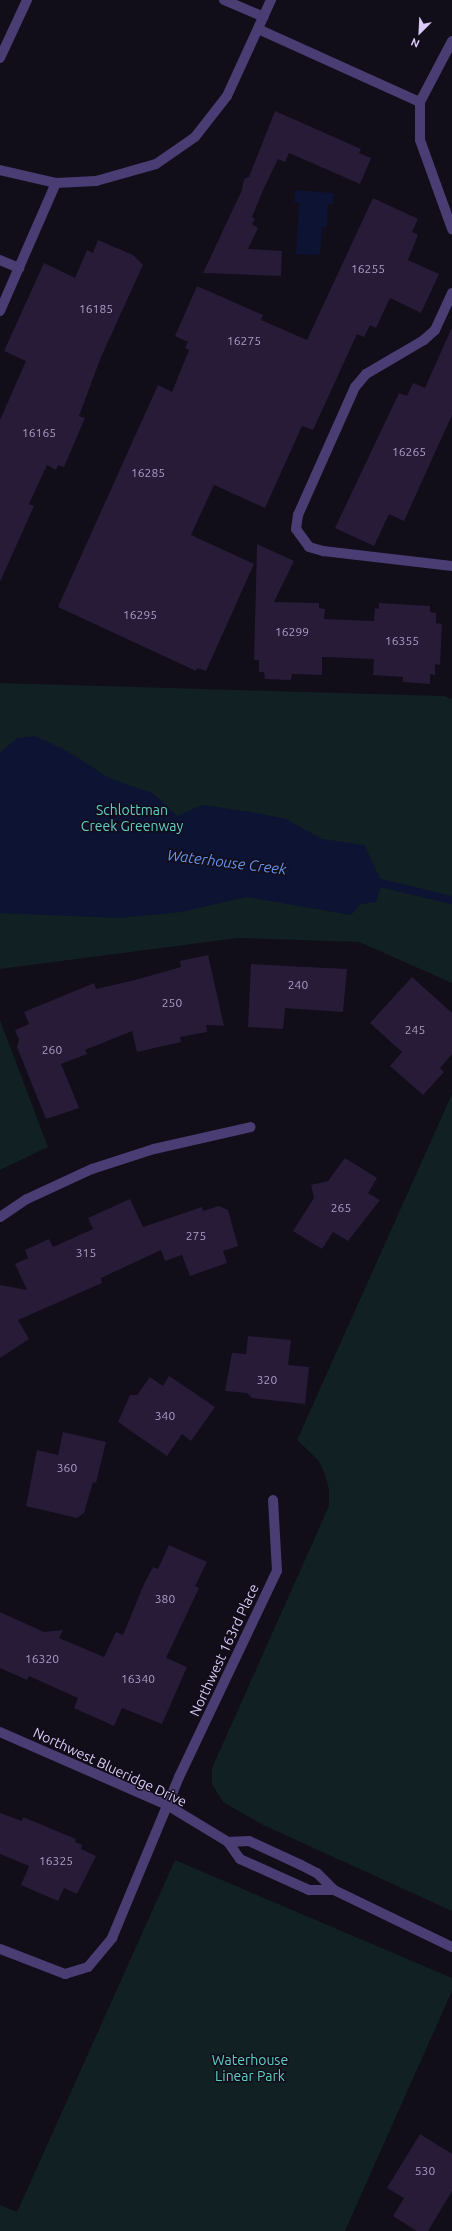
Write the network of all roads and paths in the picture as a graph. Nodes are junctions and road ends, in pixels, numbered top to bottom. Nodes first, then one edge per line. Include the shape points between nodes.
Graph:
1 (26, 0) edge
2 (224, 0) edge
3 (271, 0) edge
4 (264, 17) junction
5 (258, 29) junction
6 (452, 41) edge
7 (0, 58) edge
8 (420, 102) junction
9 (0, 170) edge
10 (56, 183) junction
11 (452, 229) edge
12 (0, 260) edge
13 (18, 268) junction
14 (452, 293) edge
15 (0, 311) edge
16 (452, 566) edge
17 (251, 1127) dead end
18 (0, 1217) edge
19 (273, 1500) dead end
20 (0, 1732) edge
21 (167, 1805) junction
22 (228, 1842) junction
23 (334, 1890) junction
24 (452, 1947) edge
25 (0, 1949) edge

1 - 7 street
2 - 4 street
3 - 4 street
4 - 5 street
5 - 8 street
5 - 10 street via 227,96 195,138 156,164 96,181
6 - 8 street
8 - 11 street via 420,140
9 - 10 street
10 - 13 street
12 - 13 street
13 - 15 street
14 - 16 street via 434,330 424,340 366,374 355,387 298,515 296,529 309,547 323,551
17 - 18 street via 154,1149 92,1169 27,1199
19 - 21 street, Northwest 163rd Place via 277,1571
20 - 21 street, Northwest Blueridge Drive
21 - 22 street, Northwest Blueridge Drive
21 - 25 street, Northwest 163rd Place via 112,1938 88,1967 65,1974
22 - 23 street, Northwest Blueridge Drive via 249,1841 317,1872
22 - 23 street, Northwest Blueridge Drive via 240,1859 309,1890
23 - 24 street, Northwest Blueridge Drive

